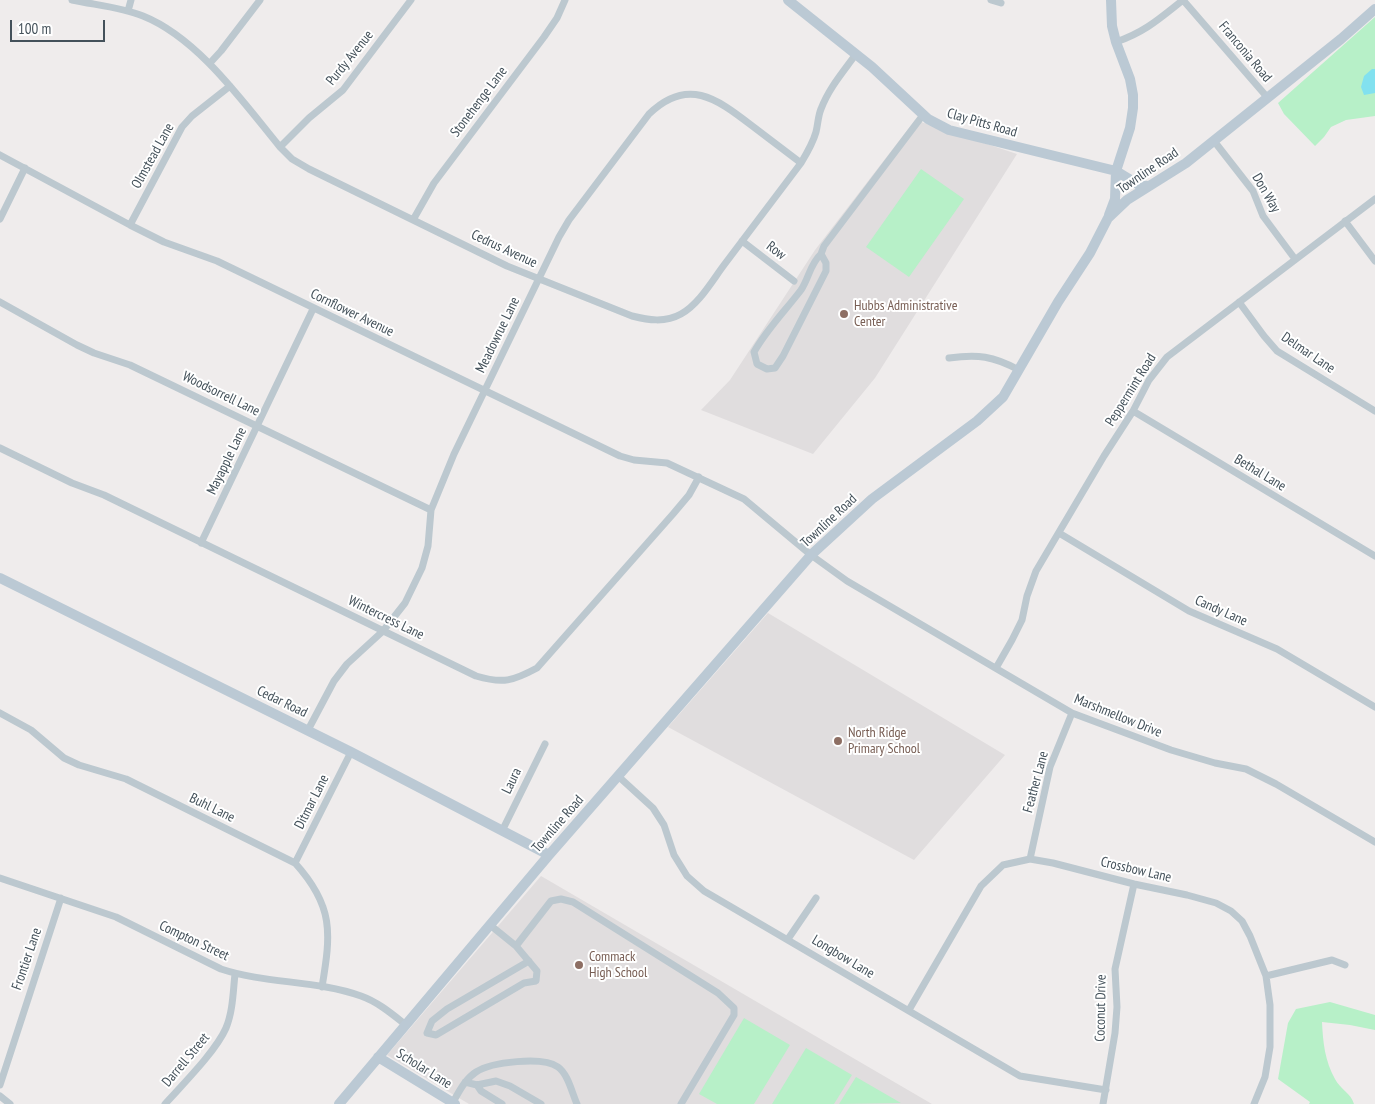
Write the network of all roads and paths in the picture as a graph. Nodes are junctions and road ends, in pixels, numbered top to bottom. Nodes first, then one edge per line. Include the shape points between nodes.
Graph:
1 (72, 0) edge
2 (131, 0) edge
3 (260, 0) edge
4 (411, 0) edge
5 (565, 0) edge
6 (788, 0) edge
7 (991, 0) edge
8 (1111, 0) edge
9 (1183, 0) edge
10 (1001, 3) dead end
11 (1375, 9) edge
12 (128, 11) junction
13 (1116, 42) junction
14 (856, 54) junction
15 (210, 63) junction
16 (230, 86) junction
17 (1267, 97) junction
18 (923, 115) junction
19 (1214, 141) junction
20 (280, 147) junction
21 (0, 154) edge
22 (801, 163) junction
23 (26, 168) junction
24 (1116, 171) junction
25 (1148, 186) junction
26 (1375, 199) edge
27 (1108, 218) junction
28 (0, 219) edge
29 (414, 220) junction
30 (1345, 221) junction
31 (130, 225) junction
32 (742, 241) junction
33 (821, 254) junction
34 (1295, 259) junction
35 (1375, 261) edge
36 (539, 279) junction
37 (794, 281) dead end
38 (0, 302) edge
39 (1239, 302) junction
40 (313, 308) junction
41 (949, 358) dead end
42 (1019, 370) junction
43 (485, 391) junction
44 (1133, 411) junction
45 (1375, 411) edge
46 (257, 426) junction
47 (0, 448) edge
48 (699, 477) junction
49 (431, 510) junction
50 (1060, 533) junction
51 (201, 543) junction
52 (811, 555) junction
53 (1375, 556) edge
54 (0, 578) edge
55 (383, 630) junction
56 (996, 668) junction
57 (1375, 707) edge
58 (1072, 713) junction
59 (2, 714) edge
60 (0, 723) edge
61 (308, 730) junction
62 (545, 744) dead end
63 (351, 752) junction
64 (618, 776) junction
65 (502, 829) junction
66 (1375, 842) edge
67 (549, 855) junction
68 (1030, 860) junction
69 (295, 863) junction
70 (0, 878) edge
71 (1134, 884) junction
72 (61, 898) junction
73 (816, 898) dead end
74 (490, 925) junction
75 (788, 939) junction
76 (516, 946) junction
77 (529, 961) junction
78 (1345, 965) dead end
79 (235, 974) junction
80 (1266, 976) junction
81 (322, 987) junction
82 (909, 1010) junction
83 (406, 1025) junction
84 (378, 1057) junction
85 (465, 1082) junction
86 (0, 1085) edge
87 (477, 1085) junction
88 (1106, 1090) junction
89 (0, 1096) edge
90 (454, 1103) edge
91 (10, 1104) edge
92 (165, 1104) edge
93 (339, 1104) edge
94 (502, 1104) edge
95 (541, 1104) edge
96 (577, 1104) edge
97 (681, 1104) edge
98 (1103, 1104) edge
99 (1254, 1104) edge

1 - 12 street, Cedrus Avenue
2 - 12 street
3 - 15 street
4 - 20 street, Purdy Avenue via 343,90
5 - 29 street, Stonehenge Lane via 544,37 434,183
6 - 14 main road, Clay Pitts Road
7 - 10 street
8 - 13 main road
9 - 13 street via 1136,35
9 - 17 street, Franconia Road
11 - 17 main road, Townline Road
12 - 15 street, Cedrus Avenue via 168,30
13 - 24 main road via 1130,78 1134,108
14 - 18 main road, Clay Pitts Road
14 - 22 street, Cedrus Avenue via 826,97 816,132
15 - 16 street, Cedrus Avenue
16 - 20 street, Cedrus Avenue
16 - 31 street, Olmstead Lane via 182,127
17 - 19 main road, Townline Road
18 - 24 main road, Clay Pitts Road via 950,130
18 - 33 street
19 - 25 main road, Townline Road
19 - 34 street, Don Way via 1253,191 1263,216
20 - 29 street, Cedrus Avenue via 309,169
21 - 23 street, Cornflower Avenue
22 - 32 street, Cedrus Avenue
22 - 36 street, Meadowrue Lane via 728,107 711,98 683,94 670,98 649,114 569,220
23 - 28 street
23 - 31 street, Cornflower Avenue
24 - 25 main road, Clay Pitts Road via 1139,185
24 - 27 main road via 1115,198
25 - 27 main road, Townline Road
26 - 30 street, Peppermint Road
27 - 42 main road, Townline Road
29 - 36 street, Cedrus Avenue
30 - 34 street, Peppermint Road
30 - 35 street
31 - 40 street, Cornflower Avenue via 218,262
32 - 36 street, Cedrus Avenue via 696,301 681,314 666,320 632,316
32 - 37 street, Row
33 - 33 street via 826,272 783,356 775,368 767,369 758,364 754,352 802,289 813,261
34 - 39 street, Peppermint Road
36 - 43 street, Meadowrue Lane
38 - 46 street, Woodsorrell Lane via 94,353 130,365
39 - 44 street, Peppermint Road via 1166,357 1149,380
39 - 45 street, Delmar Lane via 1277,351
40 - 43 street, Cornflower Avenue
40 - 46 street, Mayapple Lane
41 - 42 street via 984,355
42 - 52 main road, Townline Road via 1003,397 872,499
43 - 48 street, Cornflower Avenue via 620,456 668,463
43 - 49 street, Meadowrue Lane
44 - 50 street, Peppermint Road
44 - 53 street, Bethal Lane
46 - 49 street, Woodsorrell Lane
46 - 51 street, Mayapple Lane
47 - 51 street, Wintercress Lane
48 - 52 street, Cornflower Avenue via 744,499
48 - 55 street, Wintercress Lane via 673,514 555,649 537,668 521,676 492,681 476,676
49 - 55 street, Meadowrue Lane via 428,546 422,568 405,603
50 - 56 street, Peppermint Road via 1036,571 1022,620
50 - 57 street, Candy Lane via 1189,611 1277,649
51 - 55 street, Wintercress Lane
52 - 56 street, Marshmellow Drive via 847,581
52 - 64 main road, Townline Road
54 - 61 main road, Cedar Road
55 - 61 street, Meadowrue Lane via 334,681
56 - 58 street, Marshmellow Drive
58 - 66 street, Marshmellow Drive via 1171,750 1246,769
58 - 68 street, Feather Lane via 1050,766
59 - 60 street
59 - 69 street, Buhl Lane via 31,730 64,758 126,779
61 - 63 main road, Cedar Road
62 - 65 street, Laura
63 - 65 main road, Cedar Road
63 - 69 street, Ditmar Lane
64 - 67 main road, Townline Road
64 - 75 street, Longbow Lane via 653,808 687,876 704,891
65 - 67 main road, Cedar Road
67 - 74 main road, Townline Road
68 - 71 street, Crossbow Lane
68 - 82 street, Crossbow Lane via 1003,865 982,886
69 - 81 street, Buhl Lane via 309,878 326,915 328,950
70 - 72 street, Compton Street
71 - 80 street, Crossbow Lane via 1216,903 1231,911 1242,921
71 - 88 street, Coconut Drive via 1114,969 1116,1033
72 - 79 street, Compton Street via 116,918
72 - 86 street, Frontier Lane
73 - 75 street
74 - 76 street
74 - 83 main road, Townline Road
75 - 82 street, Longbow Lane
76 - 77 street
76 - 97 street via 551,901 573,902 729,1003 734,1008 734,1015
77 - 77 street via 537,971 536,981 524,983 436,1035 427,1033 432,1021 447,1009
78 - 80 street via 1332,960
79 - 81 street, Compton Street
79 - 92 street, Darrell Street via 231,1008 219,1042
80 - 99 street, Crossbow Lane via 1270,1046 1265,1077
81 - 83 street, Compton Street via 362,996
82 - 88 street, Longbow Lane via 1020,1076
83 - 84 main road, Townline Road
84 - 90 main road, Scholar Lane
84 - 93 main road, Townline Road
85 - 87 street
85 - 90 street
85 - 96 street via 476,1072 493,1066 523,1061 544,1062 560,1068
87 - 94 street
87 - 95 street via 496,1081
88 - 98 street, Coconut Drive
89 - 91 street

